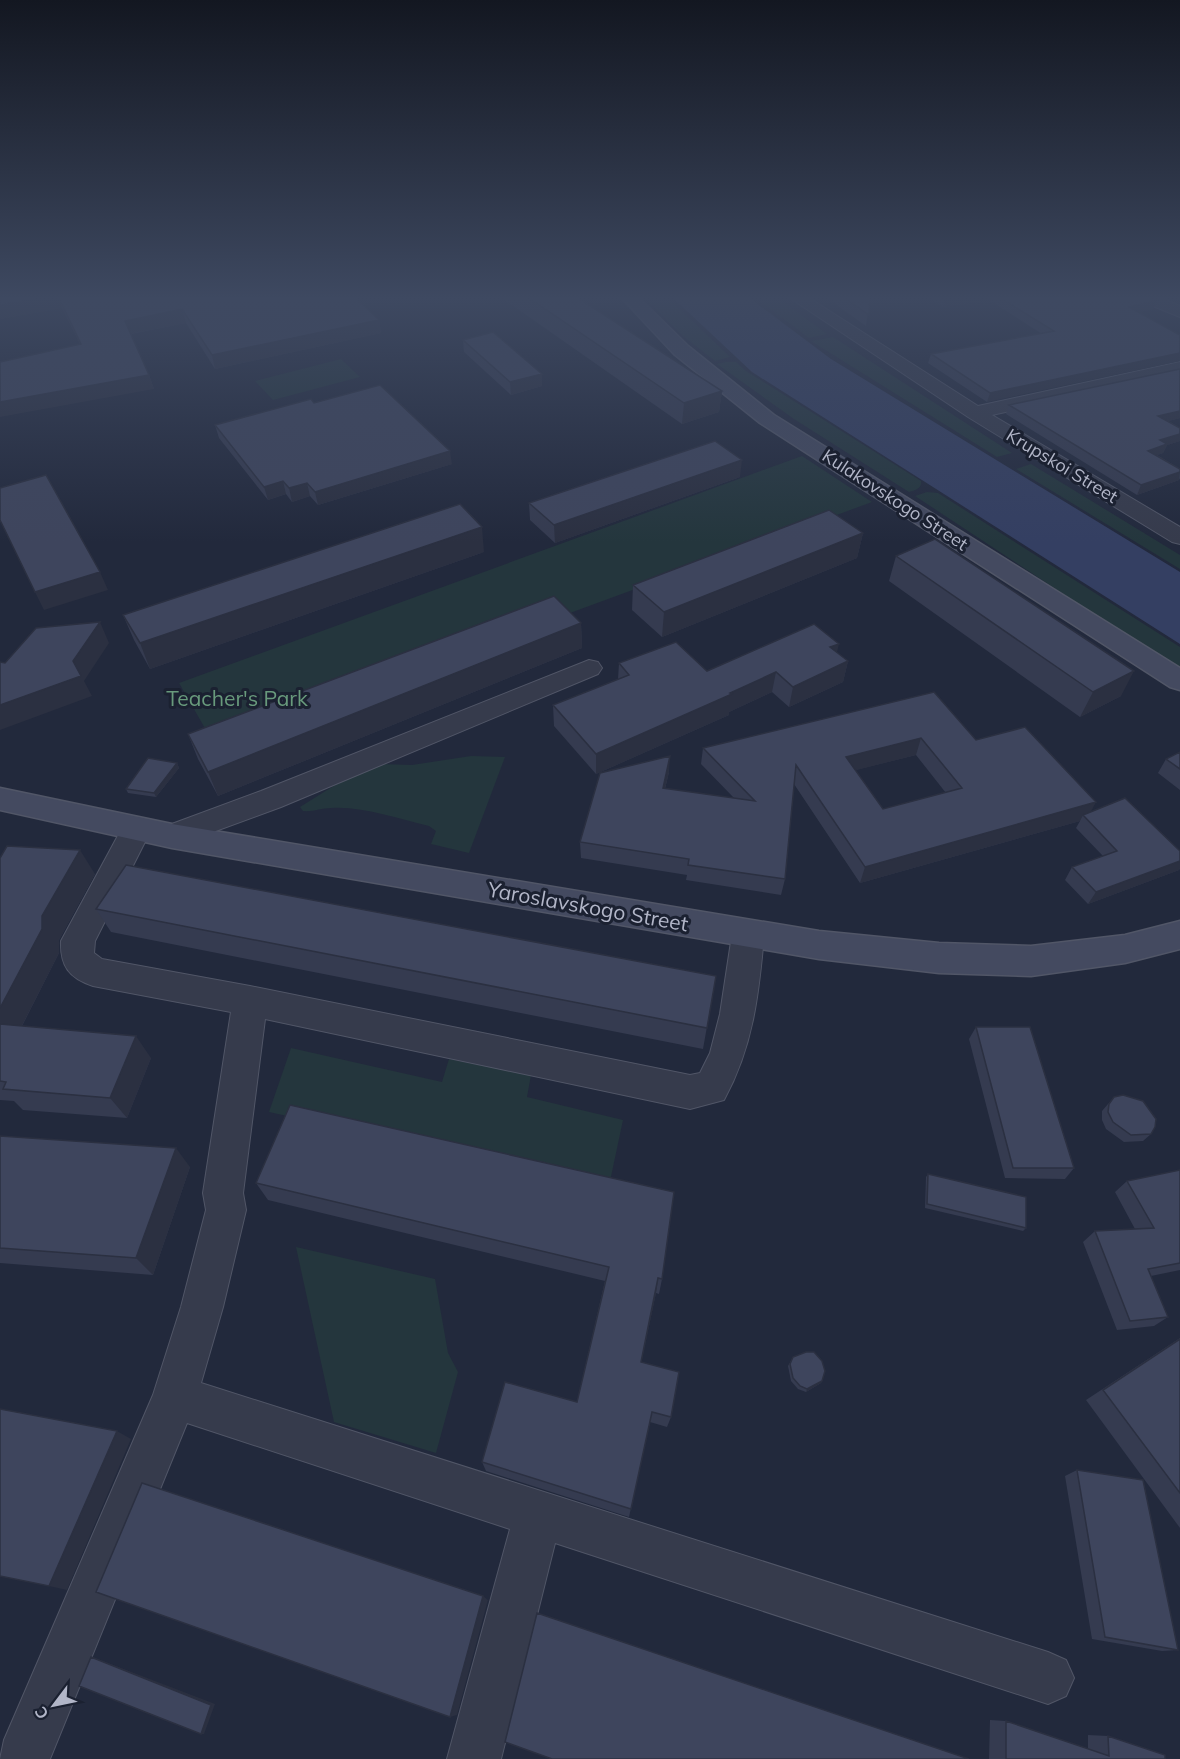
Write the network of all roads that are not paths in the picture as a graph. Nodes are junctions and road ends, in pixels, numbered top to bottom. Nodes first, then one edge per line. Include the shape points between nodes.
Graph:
1 (716, 378) edge
2 (921, 378) edge
3 (1134, 378) edge
4 (975, 413) junction
5 (1180, 537) edge
6 (589, 668) dead end
7 (1180, 681) edge
8 (0, 799) edge
9 (154, 832) junction
10 (748, 935) junction
11 (1180, 935) edge
12 (250, 1001) junction
13 (175, 1397) junction
14 (538, 1514) junction
15 (1048, 1678) dead end
16 (23, 1759) edge
17 (474, 1759) edge

1 - 7 street, Kulakovskogo Street via 767,419
2 - 4 street, Krupskoi Street
3 - 4 street
4 - 5 street, Krupskoi Street
6 - 9 street via 271,798
8 - 9 street, Yaroslavskogo Street
9 - 10 street, Yaroslavskogo Street
9 - 12 street via 78,940 77,958 93,972
10 - 11 street, Yaroslavskogo Street via 939,958 1031,961 1125,949
10 - 12 street via 740,1000 723,1071 711,1089 690,1092
12 - 13 street via 224,1193 226,1210
13 - 14 street
13 - 16 street
14 - 15 street
14 - 17 street

